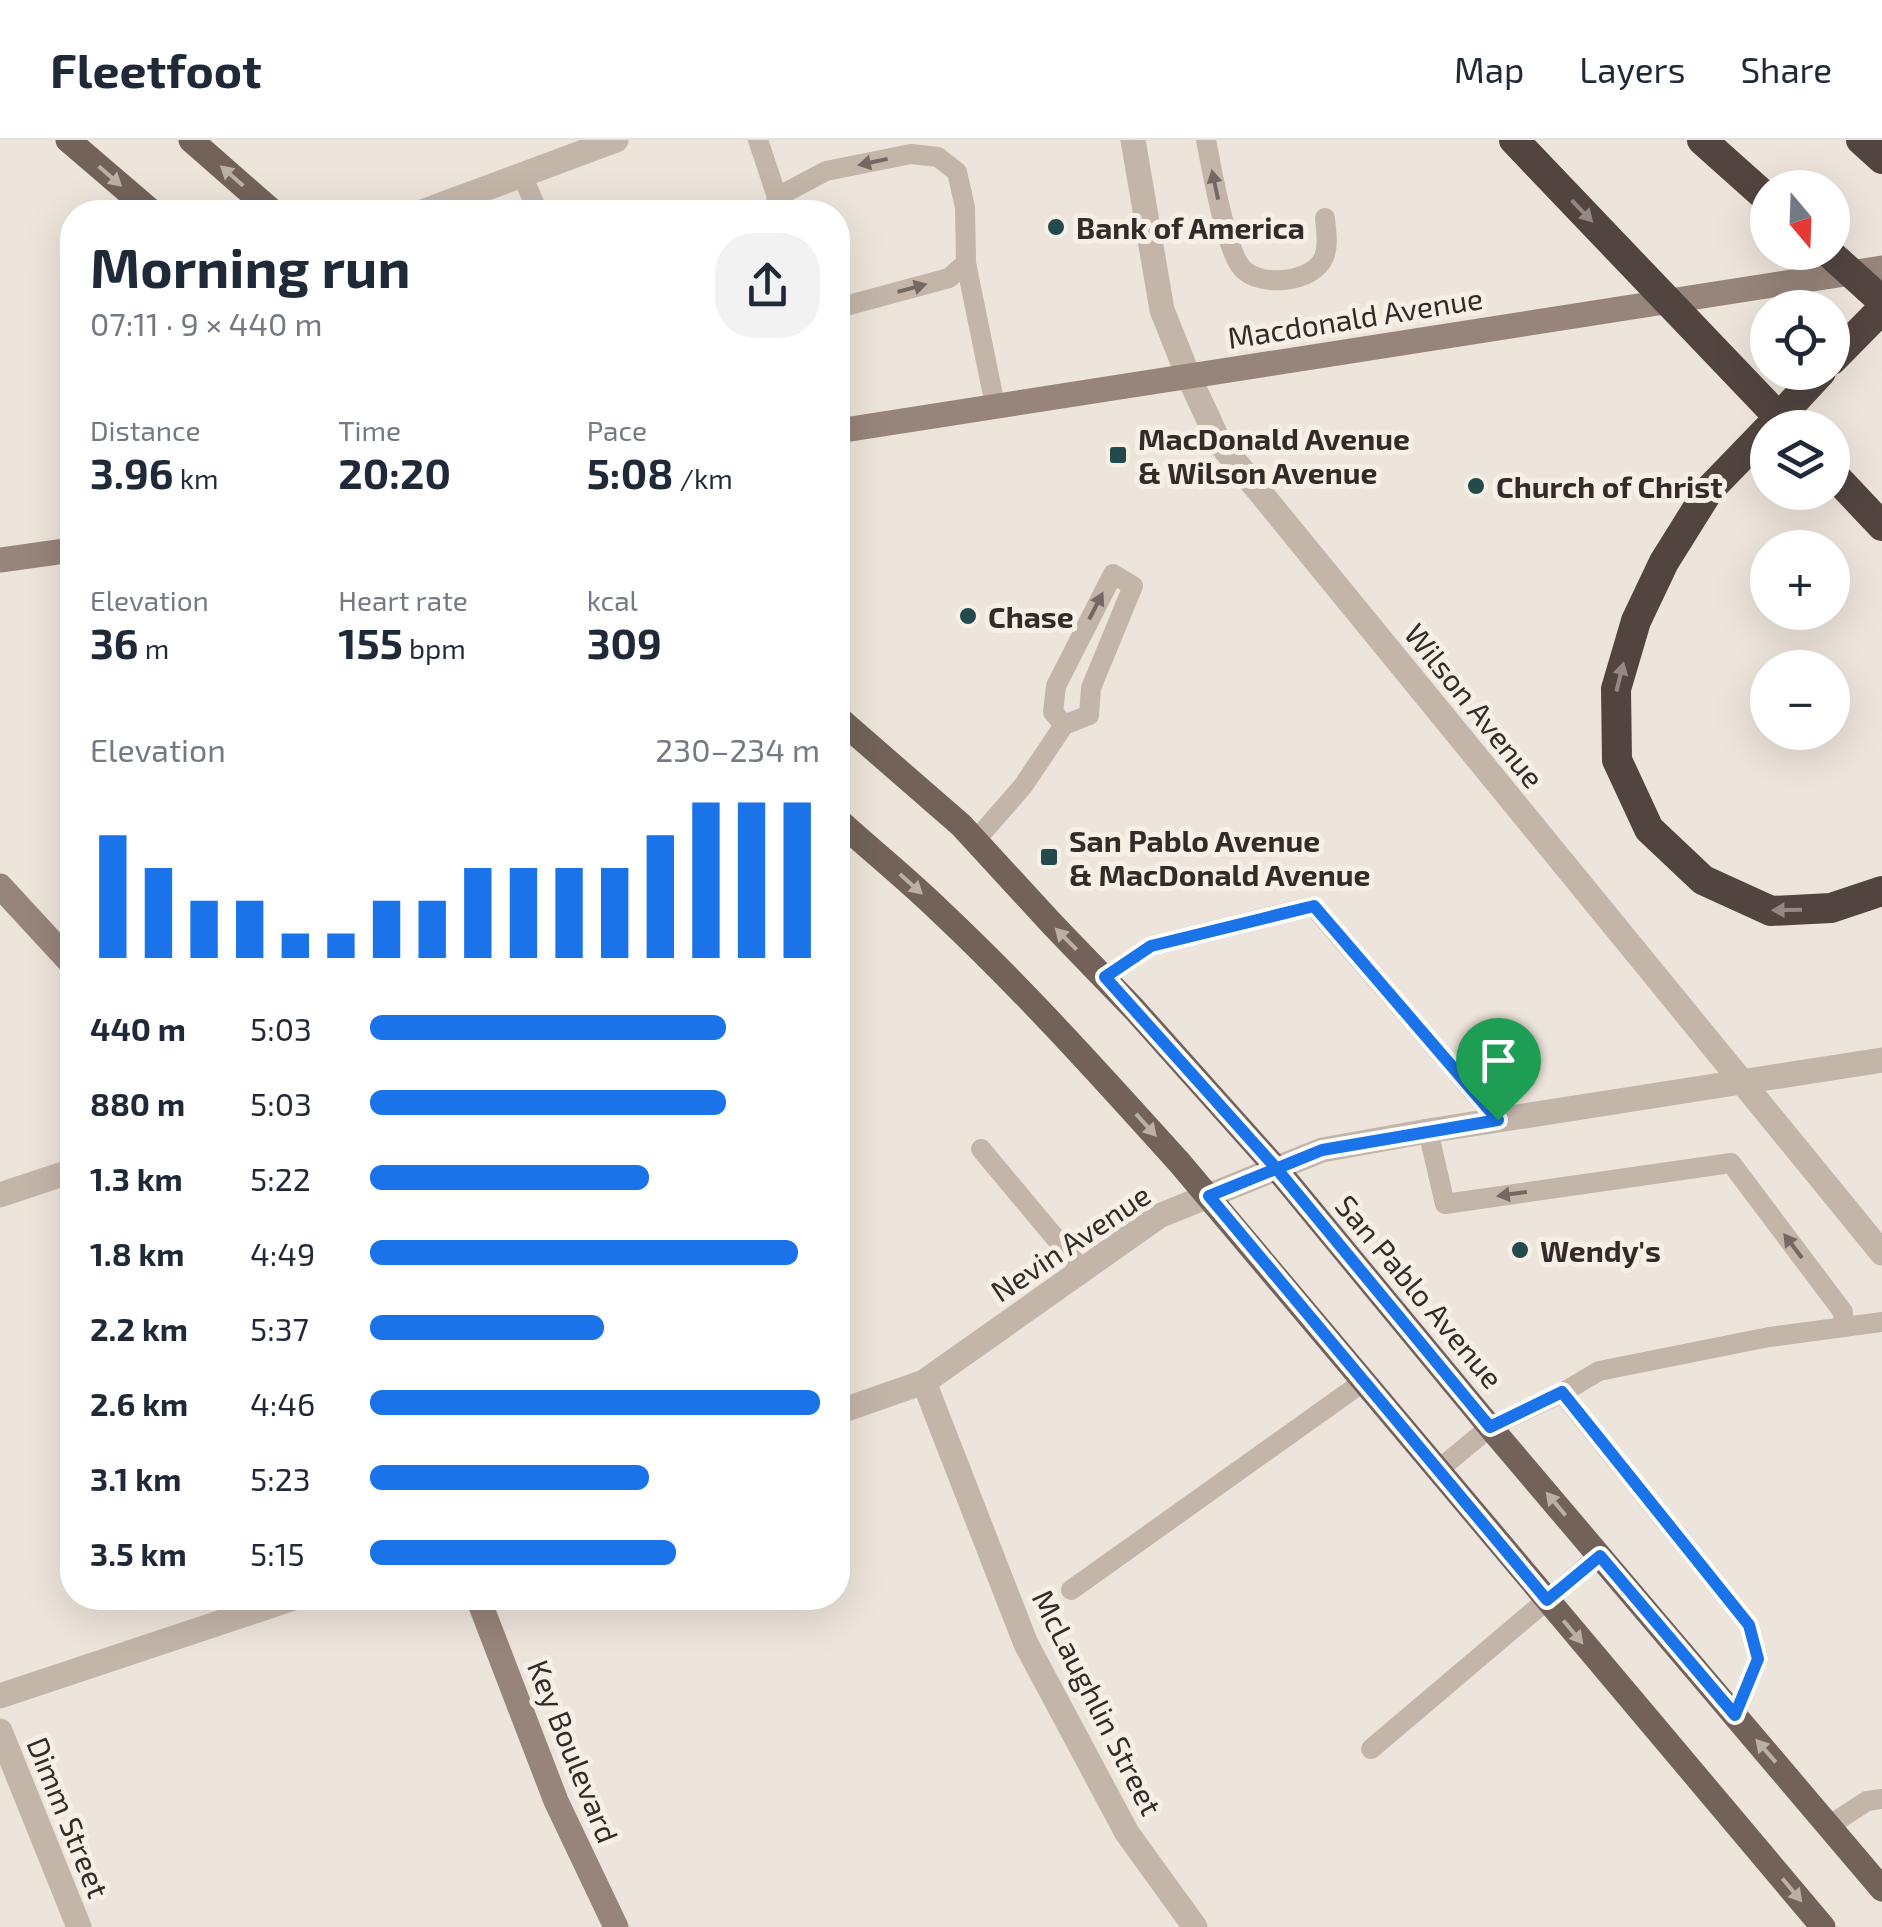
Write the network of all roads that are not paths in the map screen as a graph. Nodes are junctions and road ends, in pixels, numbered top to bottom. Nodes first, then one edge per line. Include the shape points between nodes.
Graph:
1 (68, 140) edge
2 (191, 140) edge
3 (616, 140) edge
4 (758, 140) edge
5 (1133, 140) edge
6 (1206, 140) edge
7 (1514, 140) edge
8 (1702, 140) edge
9 (1861, 140) edge
10 (1882, 158) edge
11 (522, 175) junction
12 (1750, 183) edge
13 (138, 200) edge
14 (260, 200) edge
15 (457, 200) edge
16 (533, 200) edge
17 (775, 200) edge
18 (784, 200) edge
19 (1325, 218) dead end
20 (966, 263) junction
21 (1882, 268) edge
22 (1848, 270) edge
23 (1882, 300) edge
24 (850, 305) edge
25 (1882, 308) edge
26 (1850, 341) edge
27 (1188, 376) junction
28 (1804, 390) edge
29 (995, 406) junction
30 (1772, 410) edge
31 (1785, 410) edge
32 (850, 429) edge
33 (1750, 447) edge
34 (1850, 492) edge
35 (1882, 526) edge
36 (60, 552) edge
37 (0, 560) edge
38 (1064, 724) junction
39 (850, 728) edge
40 (850, 831) edge
41 (975, 841) junction
42 (0, 886) edge
43 (1882, 891) edge
44 (60, 951) edge
45 (1105, 977) junction
46 (1882, 1060) edge
47 (1740, 1081) junction
48 (1498, 1120) junction
49 (1428, 1131) junction
50 (981, 1150) dead end
51 (1276, 1168) junction
52 (60, 1175) edge
53 (0, 1196) edge
54 (1209, 1196) junction
55 (1882, 1254) edge
56 (1082, 1270) junction
57 (1882, 1322) edge
58 (1844, 1327) junction
59 (924, 1382) junction
60 (1364, 1382) junction
61 (1562, 1392) junction
62 (850, 1408) edge
63 (1490, 1427) junction
64 (1437, 1471) junction
65 (1600, 1556) junction
66 (1071, 1590) dead end
67 (1547, 1600) junction
68 (258, 1610) edge
69 (483, 1610) edge
70 (0, 1696) edge
71 (1735, 1715) junction
72 (0, 1731) edge
73 (1371, 1749) dead end
74 (1882, 1799) edge
75 (1830, 1826) junction
76 (1882, 1889) edge
77 (78, 1927) edge
78 (616, 1927) edge
79 (1194, 1927) edge
80 (1822, 1927) edge

1 -> 13 main road
14 -> 2 main road
3 - 11 street
4 - 17 lane
5 - 27 street, Wilson Avenue via 1162,310
19 -> 6 lane via 1324,256 1316,269 1279,280 1244,271 1234,256
7 -> 30 highway, bridge
8 - 12 highway
9 - 10 highway
11 - 15 street
11 - 16 lane
20 -> 18 lane via 957,172 938,156 911,154 826,172
24 -> 20 lane via 949,278
20 - 29 lane
21 - 27 street, Macdonald Avenue
22 - 23 highway, bridge
25 - 26 highway
27 - 29 street, Macdonald Avenue
27 - 47 street, Wilson Avenue via 1218,442
28 - 31 highway
29 - 32 street, Macdonald Avenue
43 -> 33 highway via 1831,908 1772,911 1703,880 1649,830 1617,760 1616,689 1636,621 1709,490
34 - 35 highway
36 - 37 street
38 -> 38 lane via 1052,712 1056,686 1112,574 1134,586 1091,688 1089,715
38 - 41 lane
39 - 41 main road, San Pablo Avenue
40 -> 54 main road via 1002,972
45 -> 41 main road, San Pablo Avenue
42 - 44 street
45 - 48 lane via 1151,946 1314,906
45 - 51 main road, San Pablo Avenue
46 - 47 street, Nevin Avenue
47 - 48 street, Nevin Avenue
47 - 55 street, Wilson Avenue
48 - 49 street, Nevin Avenue
49 - 51 street, Nevin Avenue via 1322,1150
58 -> 49 lane via 1843,1312 1731,1162 1445,1204
50 - 56 lane
51 - 54 street, Nevin Avenue
51 - 63 main road, San Pablo Avenue
52 - 53 street
54 - 56 street, Nevin Avenue via 1160,1216
54 - 60 main road
56 - 59 street, Nevin Avenue
57 - 58 lane
58 - 61 lane via 1599,1371
59 - 62 street, Nevin Avenue
59 - 79 street, McLaughlin Street via 1026,1644 1127,1833
60 - 64 main road
60 - 66 lane
61 - 63 lane
61 - 71 lane via 1749,1625 1758,1659
63 - 64 lane
65 -> 63 main road, San Pablo Avenue
64 - 67 main road
65 - 67 lane
65 - 71 main road, San Pablo Avenue
67 - 73 lane
67 -> 80 main road
68 - 70 street
69 - 78 street, Key Boulevard via 556,1802
75 -> 71 main road, San Pablo Avenue
72 - 77 street, Dimm Street
74 - 75 lane via 1867,1801
75 - 76 main road, San Pablo Avenue

